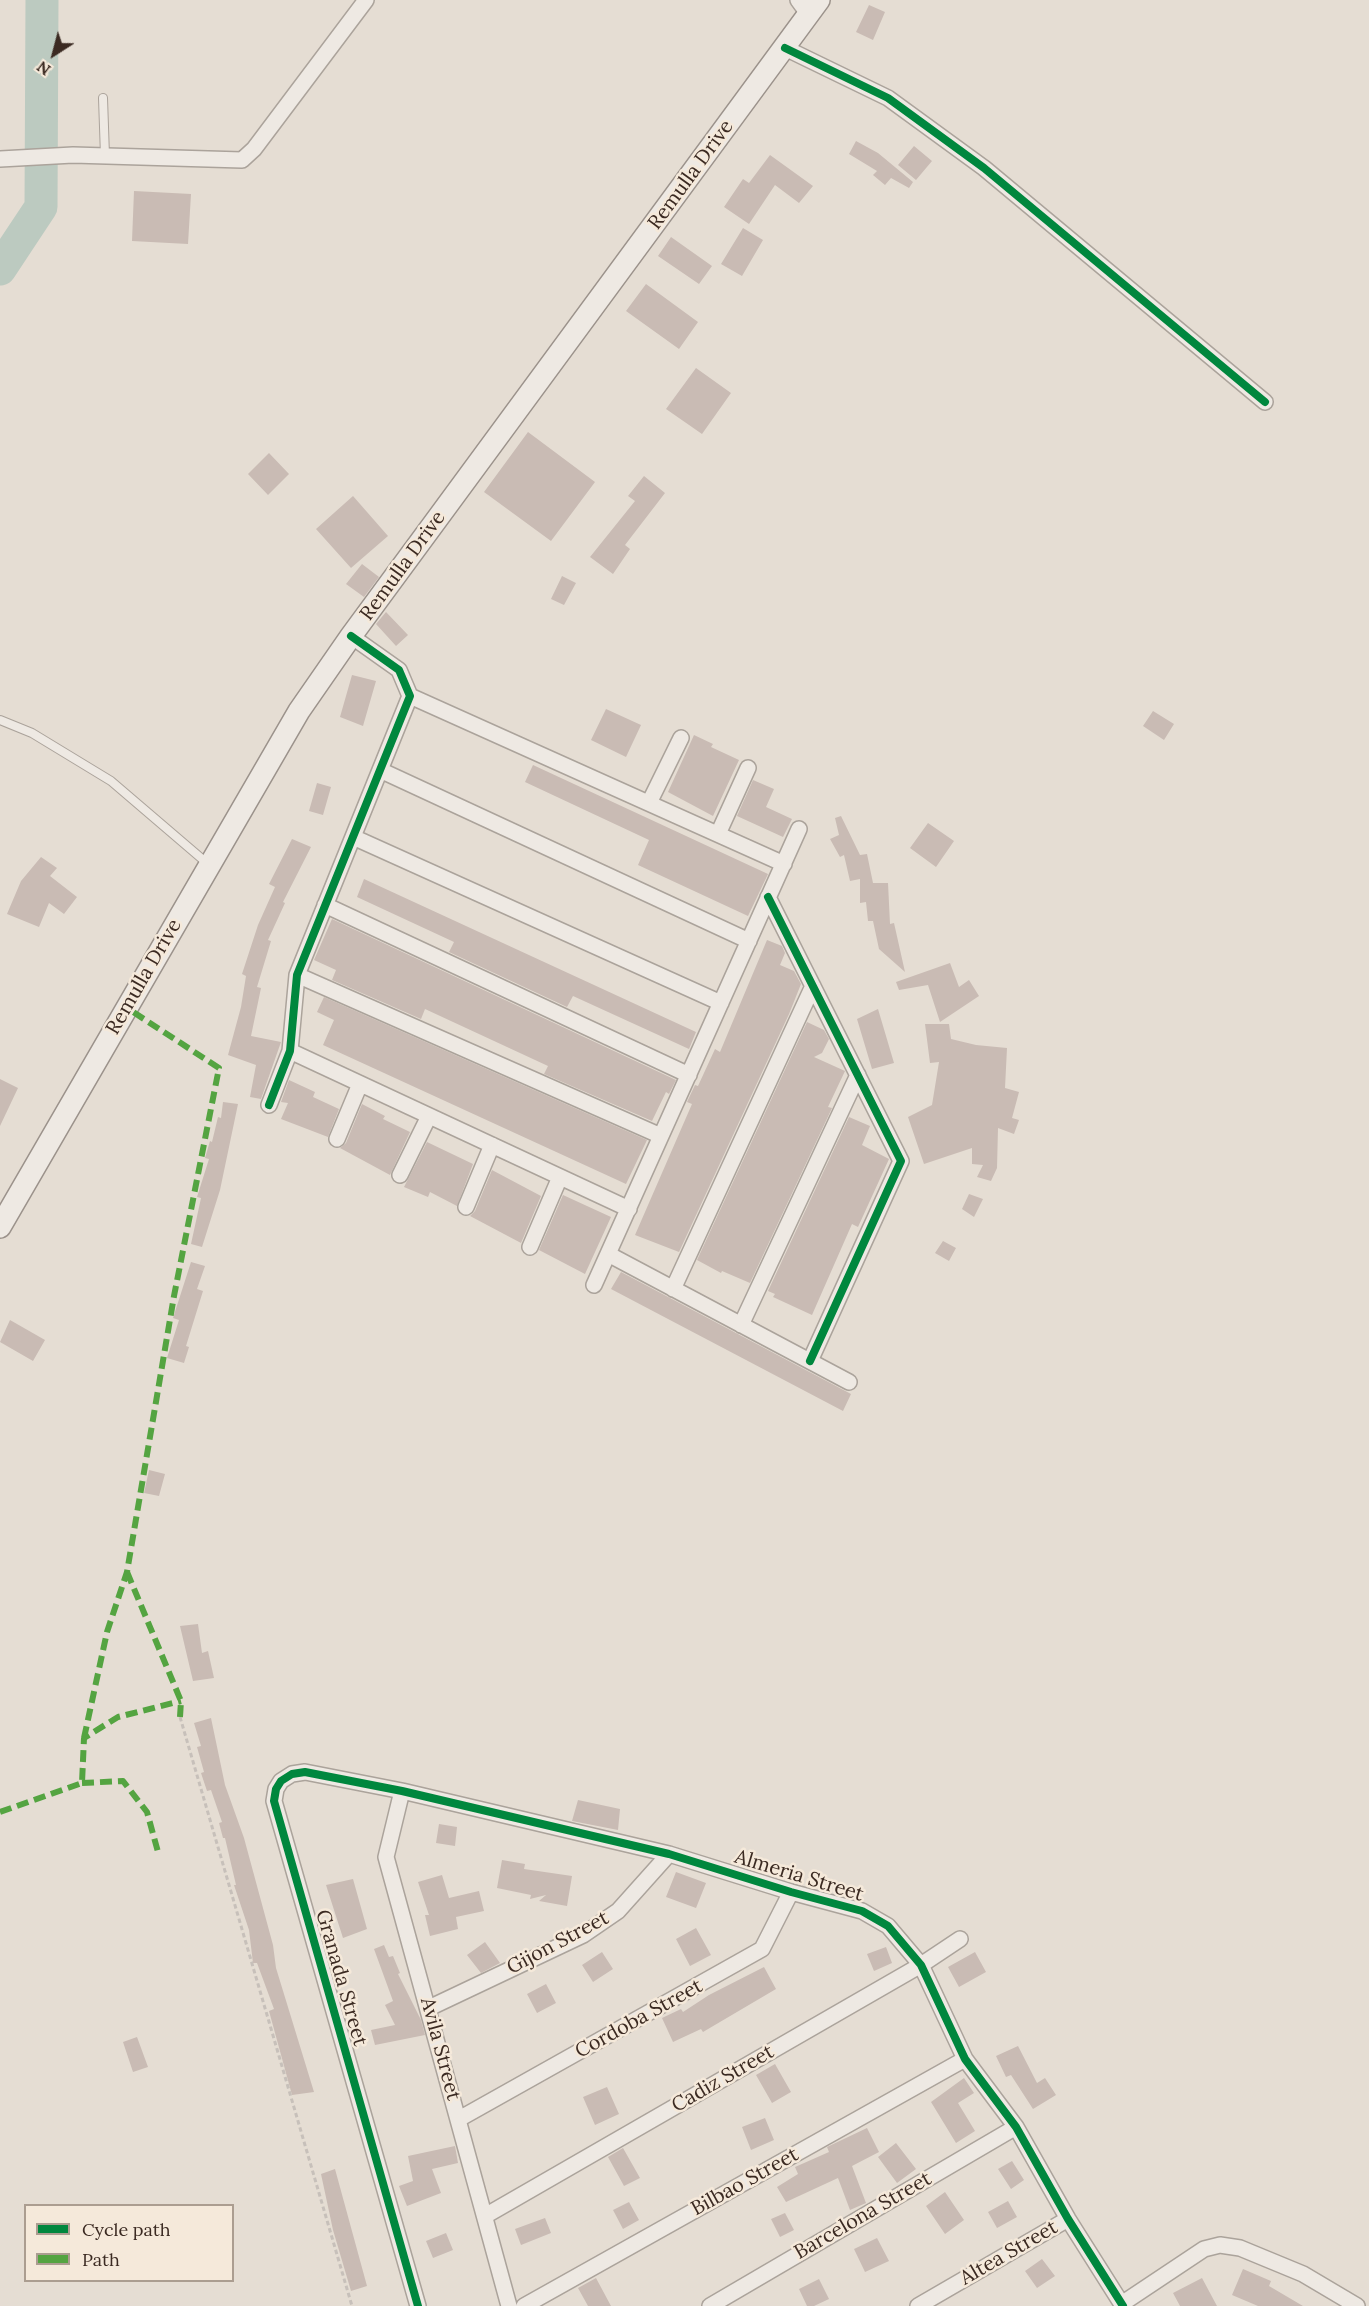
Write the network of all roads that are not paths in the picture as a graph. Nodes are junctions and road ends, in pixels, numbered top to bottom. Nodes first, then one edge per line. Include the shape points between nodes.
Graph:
1 (366, 0) edge
2 (809, 5) edge
3 (785, 48) junction
4 (103, 98) dead end
5 (105, 156) junction
6 (2, 159) edge
7 (1265, 402) dead end
8 (351, 636) junction
9 (410, 696) junction
10 (0, 720) edge
11 (681, 738) dead end
12 (748, 768) dead end
13 (380, 770) junction
14 (649, 804) junction
15 (799, 829) dead end
16 (718, 834) junction
17 (353, 837) junction
18 (784, 864) junction
19 (209, 866) junction
20 (768, 897) junction
21 (326, 905) junction
22 (749, 941) junction
23 (297, 975) junction
24 (813, 986) junction
25 (721, 1003) junction
26 (290, 1051) junction
27 (689, 1075) junction
28 (858, 1075) junction
29 (360, 1084) junction
30 (269, 1105) dead end
31 (429, 1116) junction
32 (661, 1136) junction
33 (337, 1139) dead end
34 (492, 1145) junction
35 (400, 1175) dead end
36 (560, 1177) junction
37 (466, 1208) dead end
38 (629, 1209) junction
39 (0, 1227) edge
40 (530, 1247) dead end
41 (608, 1254) junction
42 (594, 1286) dead end
43 (673, 1289) junction
44 (741, 1325) junction
45 (810, 1361) junction
46 (849, 1382) dead end
47 (402, 1791) junction
48 (669, 1854) junction
49 (791, 1892) junction
50 (960, 1939) dead end
51 (921, 1965) junction
52 (429, 2008) junction
53 (965, 2059) junction
54 (459, 2119) junction
55 (1016, 2127) junction
56 (485, 2216) junction
57 (1068, 2219) junction
58 (1123, 2304) edge
59 (418, 2306) edge
60 (509, 2306) edge
61 (524, 2306) edge
62 (710, 2306) edge
63 (918, 2306) edge
64 (1357, 2306) edge

1 - 5 street via 243,160
2 - 3 main road, Remulla Drive
3 - 7 street via 888,98 984,168
3 - 8 main road, Remulla Drive
4 - 5 lane
5 - 6 street
8 - 9 street via 399,670
8 - 19 main road, Remulla Drive via 299,711
9 - 13 street
9 - 14 street
10 - 19 lane via 32,733 111,781
11 - 14 street
12 - 16 street
13 - 17 street
13 - 22 street
14 - 16 street
15 - 18 street
16 - 18 street
17 - 21 street
17 - 25 street
18 - 20 street
19 - 39 main road, Remulla Drive
20 - 22 street
20 - 24 street
21 - 23 street
21 - 27 street
22 - 25 street
23 - 26 street
23 - 32 street
24 - 28 street
24 - 43 street
25 - 27 street
26 - 29 street
26 - 30 street
27 - 32 street
28 - 44 street
28 - 45 street via 902,1161
29 - 31 street
29 - 33 street
31 - 34 street
31 - 35 street
32 - 38 street
34 - 36 street
34 - 37 street
36 - 38 street
36 - 40 street
38 - 41 street
41 - 42 street
41 - 43 street
43 - 44 street
44 - 45 street
45 - 46 street
47 - 48 street, Almeria Street
47 - 52 street, Avila Street via 386,1857
47 - 59 street, Granada Street via 305,1772 281,1781 274,1801
48 - 49 street, Almeria Street
48 - 52 street, Gijon Street via 618,1911 583,1935
49 - 51 street, Almeria Street via 862,1911 888,1926
49 - 54 street, Cordoba Street via 762,1949
50 - 51 street, Cadiz Street
51 - 53 street, Almeria Street
51 - 56 street, Cadiz Street
52 - 54 street, Avila Street
53 - 55 street, Almeria Street
53 - 61 street, Bilbao Street
54 - 56 street, Avila Street
55 - 57 street, Almeria Street
55 - 62 street, Barcelona Street
56 - 60 street, Avila Street
57 - 58 street, Almeria Street
57 - 63 street, Altea Street
58 - 64 street via 1204,2249 1221,2245 1240,2248 1303,2274

